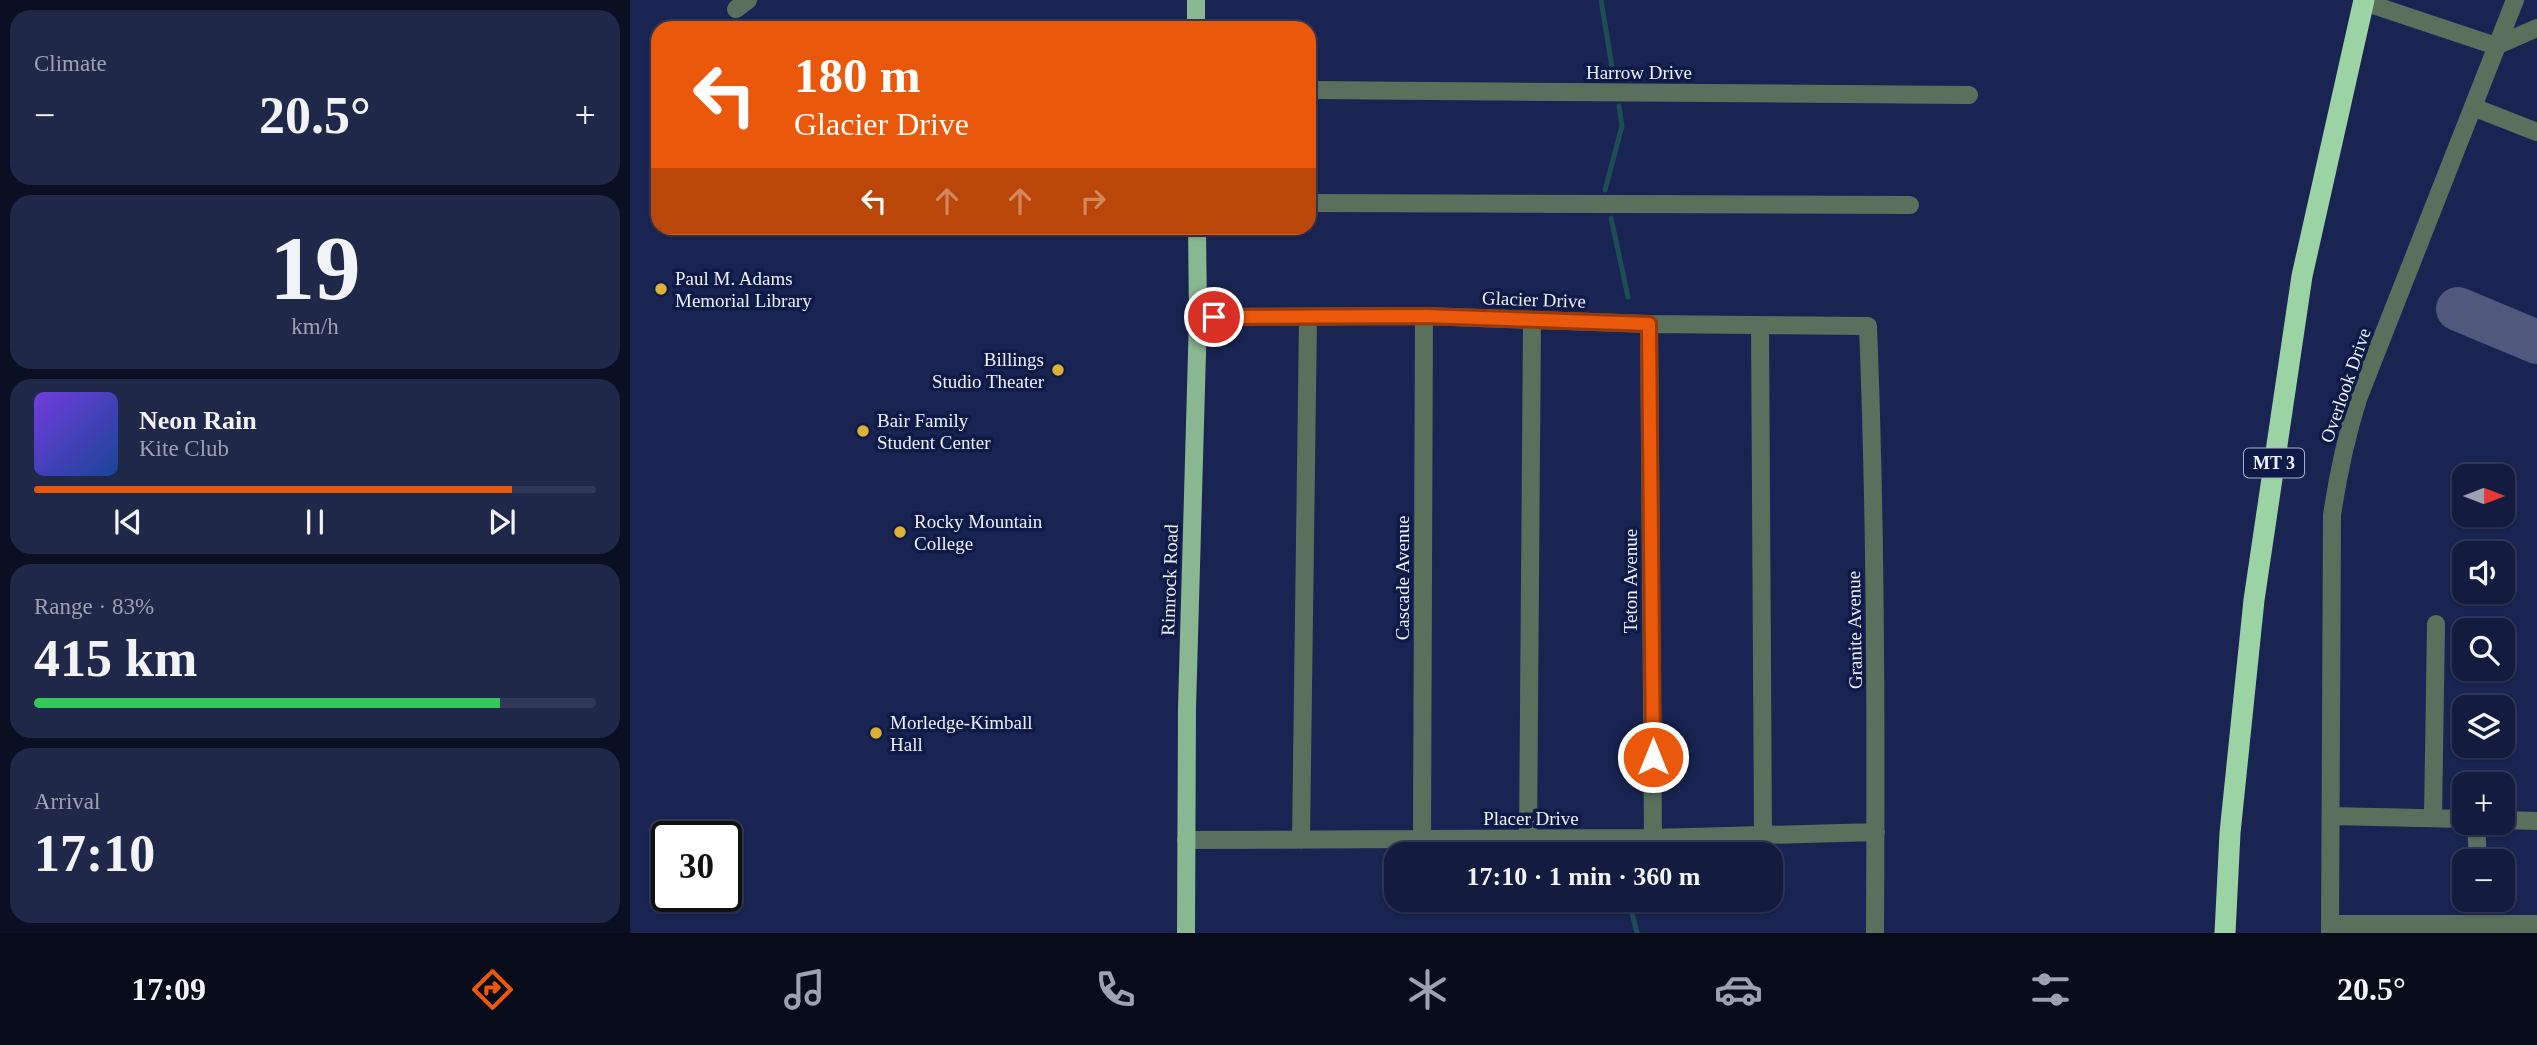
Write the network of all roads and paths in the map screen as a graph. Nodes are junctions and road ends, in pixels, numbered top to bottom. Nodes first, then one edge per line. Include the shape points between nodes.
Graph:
1 (1196, 0) edge
2 (2515, 0) edge
3 (2364, 1) edge
4 (1196, 21) edge
5 (2537, 28) edge
6 (2496, 46) junction
7 (1316, 90) edge
8 (1969, 95) dead end
9 (2473, 107) junction
10 (2537, 132) edge
11 (1316, 203) edge
12 (1910, 205) dead end
13 (1197, 235) edge
14 (1424, 316) junction
15 (1198, 317) junction
16 (1308, 317) junction
17 (1532, 320) junction
18 (1649, 324) junction
19 (1759, 325) junction
20 (1868, 326) joint
21 (2436, 624) dead end
22 (2332, 816) junction
23 (2433, 818) junction
24 (2452, 819) edge
25 (2515, 820) edge
26 (2537, 821) edge
27 (1876, 832) junction
28 (1763, 835) junction
29 (1653, 838) junction
30 (1422, 839) junction
31 (1528, 839) junction
32 (1301, 840) junction
33 (1186, 841) junction
34 (2537, 924) edge
35 (2330, 928) edge
36 (1186, 933) edge
37 (1875, 933) edge
38 (2225, 933) edge

1 - 4 main road
2 - 6 street, Overlook Drive
3 - 6 street
3 - 38 highway, MT 3 via 2302,276 2256,586 2230,833
5 - 6 street
6 - 9 street, Overlook Drive
7 - 8 street, Harrow Drive
9 - 10 street
9 - 22 street, Overlook Drive via 2358,399 2338,478 2332,515
11 - 12 street
13 - 15 main road, Rimrock Road
14 - 16 street, Glacier Drive
14 - 17 street, Glacier Drive
14 - 30 street, Cascade Avenue
15 - 16 street, Glacier Drive
15 - 33 main road, Rimrock Road
16 - 32 street
17 - 18 street, Glacier Drive
17 - 31 street
18 - 19 street, Glacier Drive
18 - 29 street, Teton Avenue
19 - 20 street, Glacier Drive
19 - 28 street
20 - 27 street, Granite Avenue
21 - 23 street
22 - 23 street
22 - 35 street, Overlook Drive
23 - 24 street
25 - 26 street
27 - 28 street, Placer Drive
27 - 37 street, Granite Avenue
28 - 29 street, Placer Drive
29 - 31 street, Placer Drive
30 - 31 street, Placer Drive
30 - 32 street, Placer Drive
32 - 33 street, Placer Drive
33 - 36 main road, Rimrock Road
34 - 35 street

